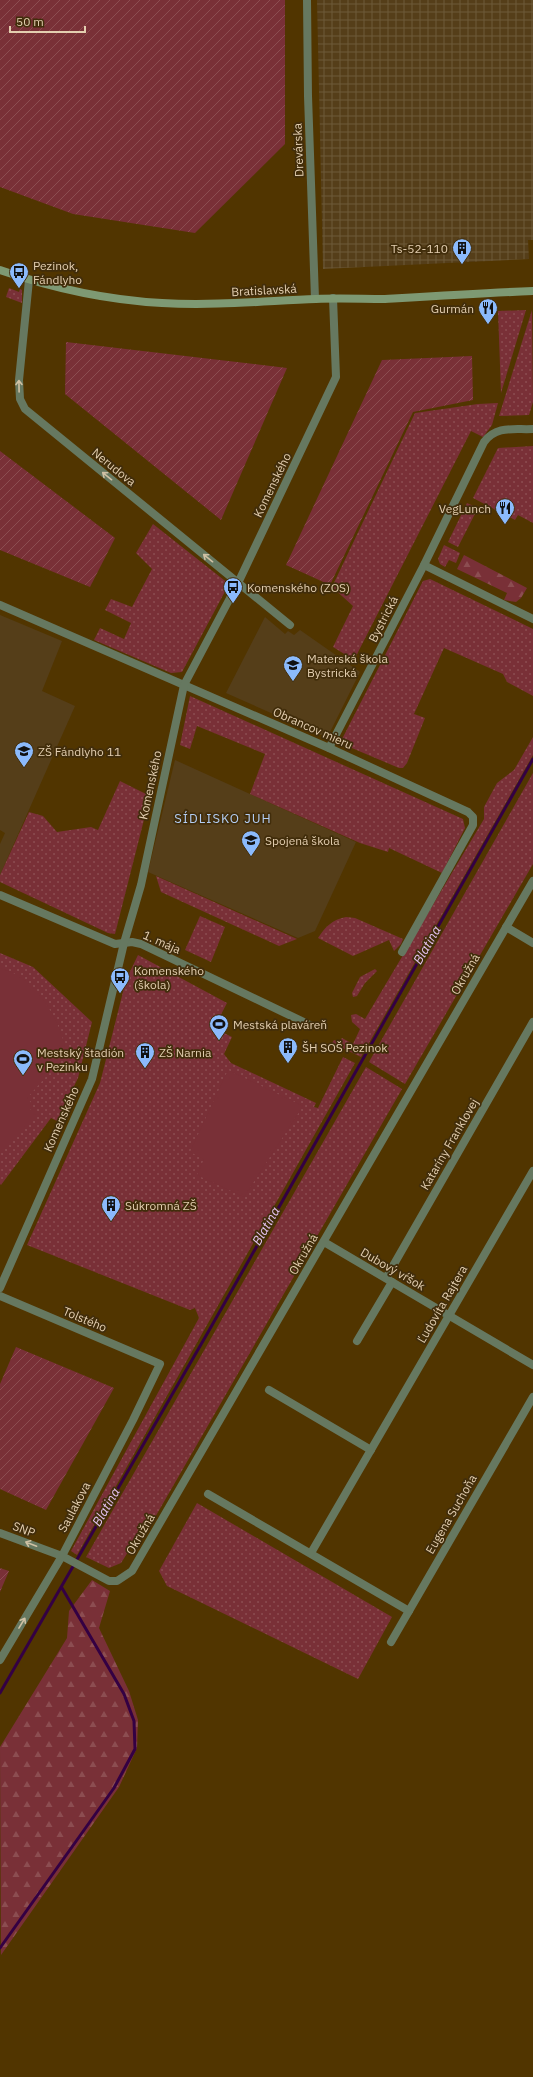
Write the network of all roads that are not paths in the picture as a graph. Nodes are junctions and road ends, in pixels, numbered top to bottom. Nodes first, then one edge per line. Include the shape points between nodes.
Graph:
1 (308, 0) edge
2 (0, 270) edge
3 (29, 280) junction
4 (533, 291) edge
5 (333, 298) junction
6 (315, 299) junction
7 (533, 429) edge
8 (424, 564) junction
9 (238, 583) junction
10 (0, 605) edge
11 (533, 619) edge
12 (290, 625) dead end
13 (184, 685) junction
14 (329, 748) junction
15 (533, 881) edge
16 (0, 895) edge
17 (506, 927) junction
18 (124, 943) junction
19 (533, 943) edge
20 (402, 952) dead end
21 (533, 1022) edge
22 (310, 1024) dead end
23 (533, 1170) edge
24 (324, 1242) junction
25 (389, 1280) junction
26 (0, 1288) edge
27 (0, 1296) edge
28 (449, 1316) junction
29 (357, 1341) dead end
30 (160, 1364) joint
31 (533, 1365) edge
32 (269, 1390) dead end
33 (533, 1397) edge
34 (371, 1450) junction
35 (208, 1494) dead end
36 (0, 1533) edge
37 (311, 1554) junction
38 (65, 1558) junction
39 (409, 1611) junction
40 (391, 1642) dead end
41 (1, 1657) edge

1 - 6 street, Drevárska via 308,96
2 - 3 main road, Bratislavská
3 - 6 main road, Bratislavská via 122,299 163,303
9 -> 3 street, Nerudova via 25,409 20,399 19,380
4 - 5 main road, Bratislavská via 384,299
5 - 6 main road, Bratislavská
5 - 9 street, Komenského via 336,378
7 - 8 street, Bystrická via 496,430 489,435
8 - 11 street
8 - 14 street, Bystrická
9 - 12 street, Nerudova
9 - 13 street, Komenského
10 - 13 street, Obrancov mieru
13 - 14 street, Obrancov mieru
13 - 18 street, Komenského via 141,885
14 - 20 street, Obrancov mieru via 468,812 473,817 472,825
15 - 17 street, Okružná
16 - 18 street, 1. mája via 115,944
17 - 19 street
17 - 24 street, Okružná
18 - 22 street, 1. mája via 141,944
18 - 26 street, Komenského via 92,1079
21 - 25 street, Kataríny Franklovej
23 - 28 street, Ľudovíta Rajtera
24 - 25 street, Dubový vŕšok
24 - 38 street, Okružná via 132,1571 117,1580 108,1581
25 - 28 street, Dubový vŕšok
25 - 29 street, Kataríny Franklovej
27 - 30 street, Tolstého
28 - 31 street, Dubový vŕšok
28 - 34 street, Ľudovíta Rajtera
30 - 38 street, Saulakova
32 - 34 street
33 - 39 street, Eugena Suchoňa
34 - 37 street, Ľudovíta Rajtera
35 - 37 street
38 -> 36 street, SNP
37 - 39 street
41 -> 38 street, Saulakova
39 - 40 street, Eugena Suchoňa

